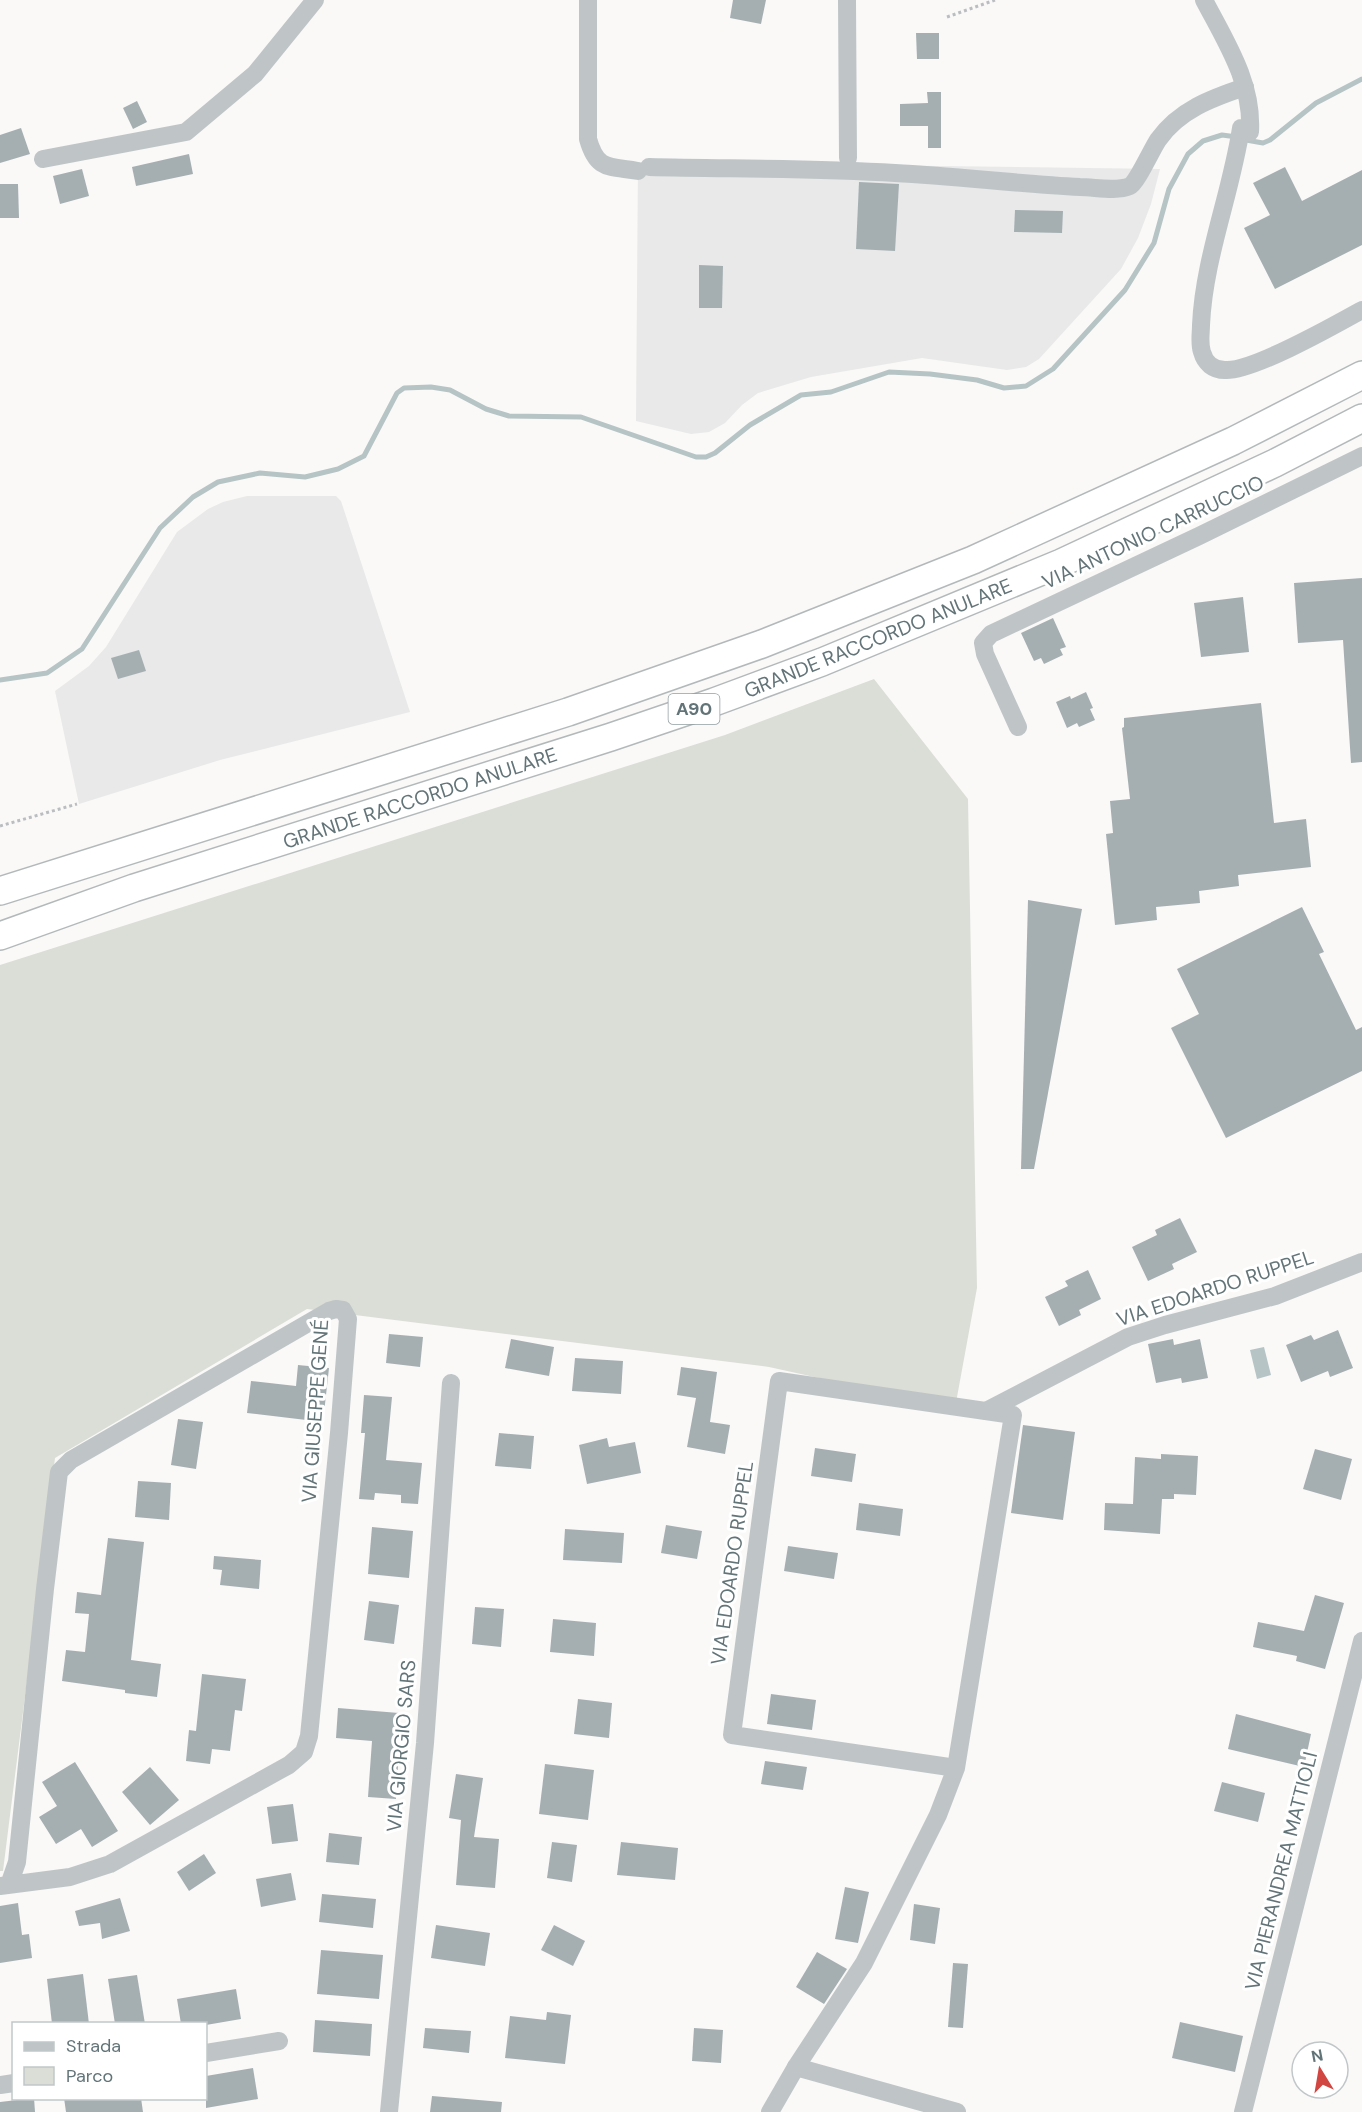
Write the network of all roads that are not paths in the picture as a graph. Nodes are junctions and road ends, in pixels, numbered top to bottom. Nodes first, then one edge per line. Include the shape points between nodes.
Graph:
1 (315, 0) edge
2 (588, 0) edge
3 (847, 0) edge
4 (1204, 0) edge
5 (1245, 87) junction
6 (848, 158) dead end
7 (43, 159) dead end
8 (1362, 310) edge
9 (1362, 375) edge
10 (1362, 418) edge
11 (1362, 456) edge
12 (1018, 727) dead end
13 (0, 891) edge
14 (0, 936) edge
15 (1362, 1262) edge
16 (451, 1383) dead end
17 (986, 1411) junction
18 (1362, 1641) edge
19 (956, 1768) junction
20 (4, 1886) edge
21 (279, 2041) dead end
22 (207, 2053) edge
23 (796, 2067) junction
24 (389, 2112) edge
25 (770, 2112) edge
26 (957, 2112) edge
27 (1243, 2112) edge

1 - 7 street via 255,74 186,132
2 - 5 street via 588,138 593,155 604,166 895,172 1119,188 1132,186 1159,139 1184,113
3 - 6 street
4 - 5 street
5 - 8 street via 1246,123 1202,300 1201,345 1205,359 1209,365 1223,370 1252,365
9 - 13 highway, GRANDE RACCORDO ANULARE / A90 via 1233,441 973,560 762,644 557,715
10 - 14 highway, GRANDE RACCORDO ANULARE / A90 via 1060,563 822,662 611,737 134,888
11 - 12 street, VIA ANTONIO CARRUCCIO via 991,634 984,643 984,654
15 - 17 street, VIA EDOARDO RUPPEL via 1275,1296 1128,1337
16 - 24 street, VIA GIORGIO SARS via 425,1743
17 - 19 street, VIA EDOARDO RUPPEL via 1013,1415
17 - 19 street, VIA EDOARDO RUPPEL via 779,1381 732,1735
18 - 27 street, VIA PIERANDREA MATTIOLI
19 - 23 street, VIA EDOARDO RUPPEL via 938,1815 864,1963
20 - 20 street, VIA GIUSEPPE GENÉ via 70,1877 121,1859 289,1765 304,1752 309,1736 339,1433 348,1319 343,1310 333,1309 71,1460 59,1472 17,1862
21 - 22 street
23 - 25 street, VIA EDOARDO RUPPEL
23 - 26 street

